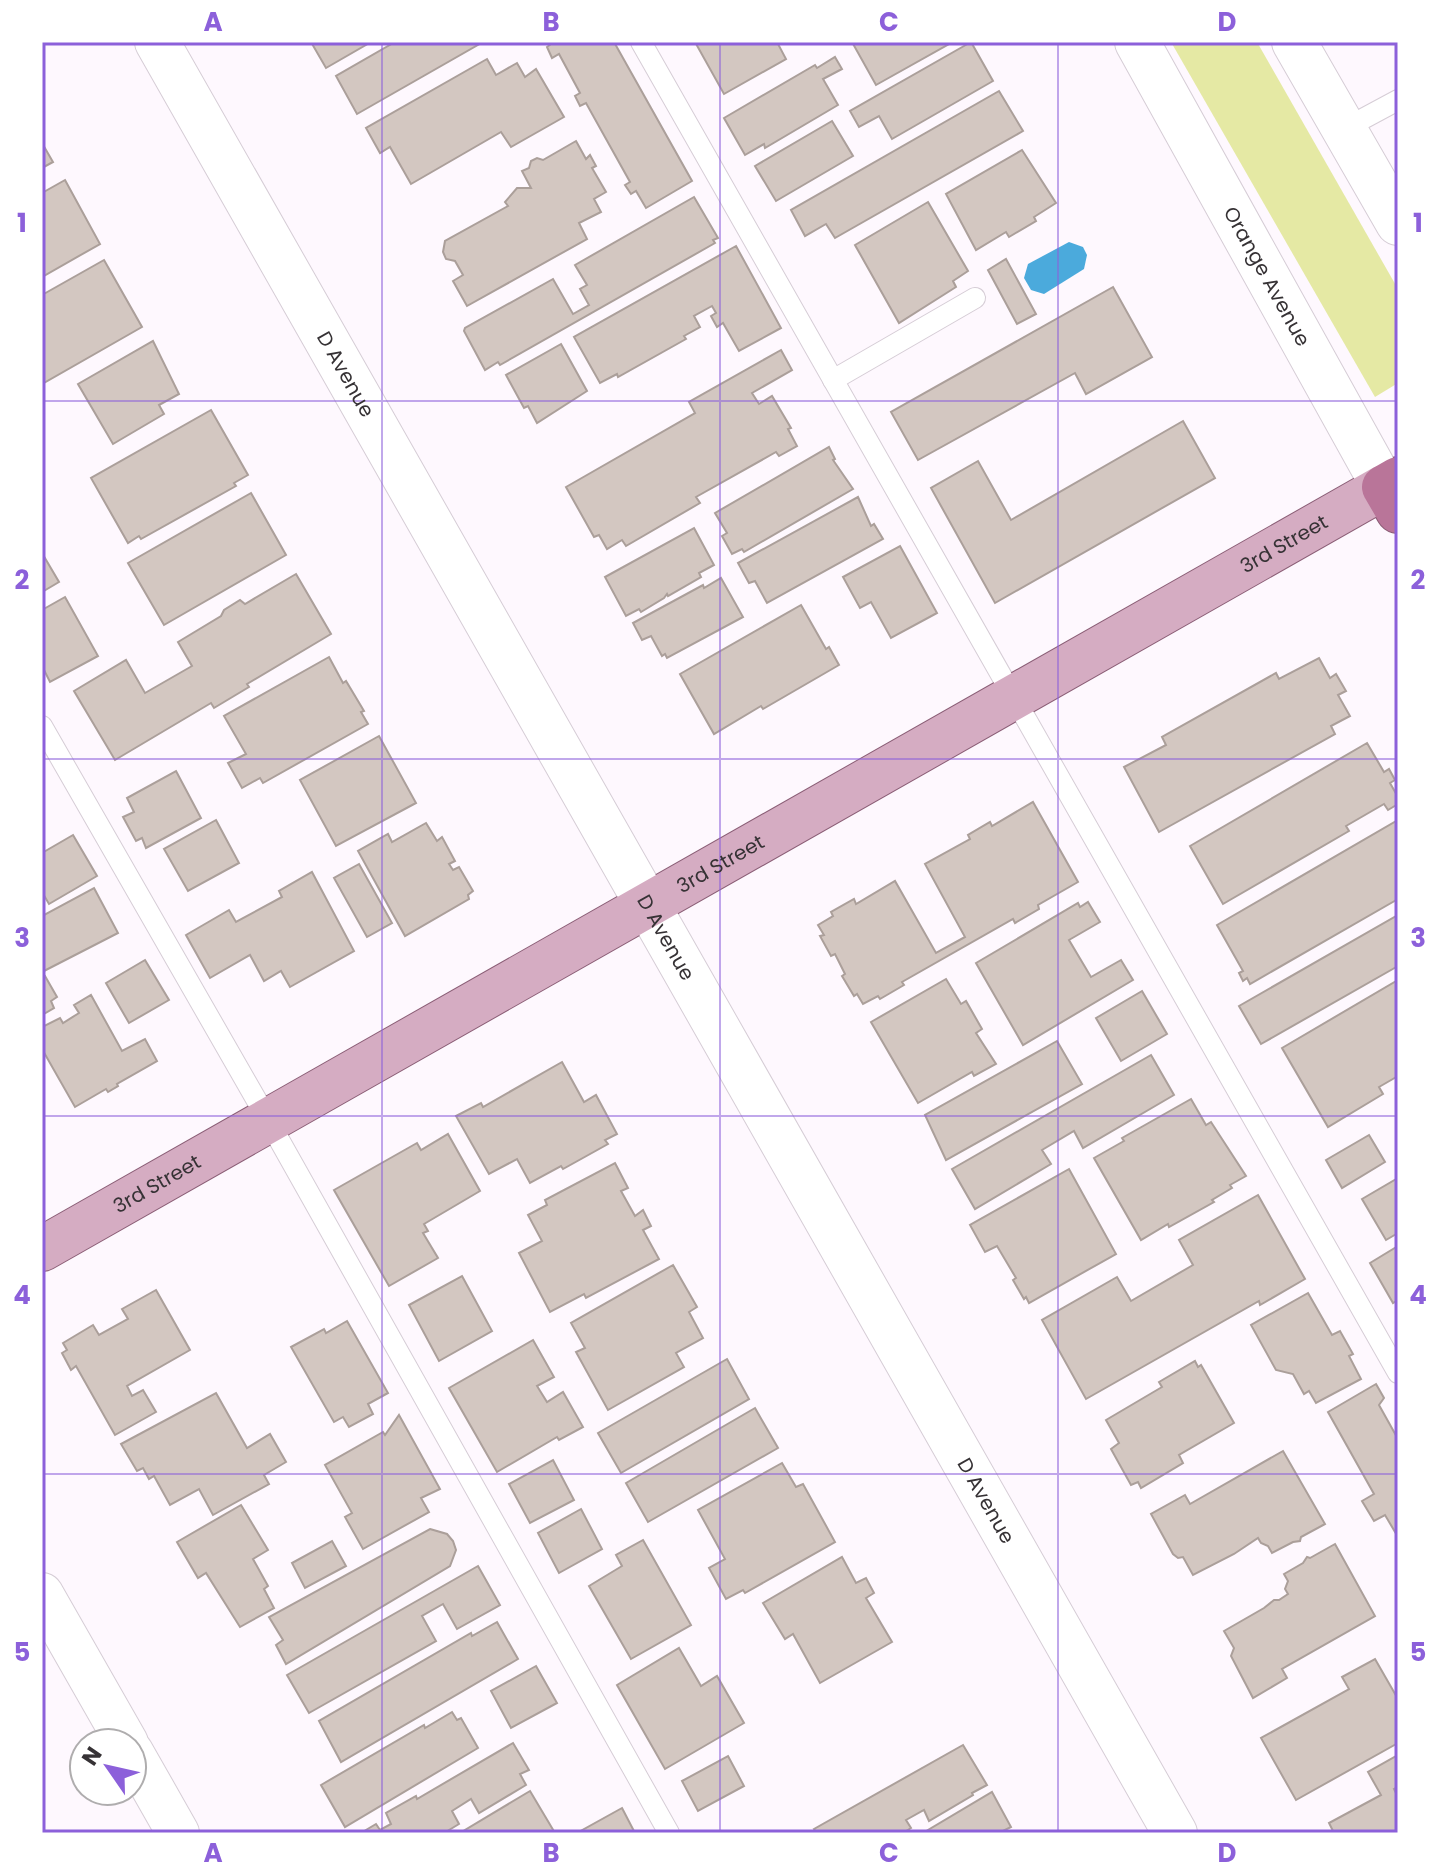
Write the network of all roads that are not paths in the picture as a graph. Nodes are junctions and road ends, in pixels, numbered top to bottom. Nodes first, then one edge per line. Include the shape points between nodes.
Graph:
1 (157, 42) edge
2 (641, 42) edge
3 (1137, 42) edge
4 (1294, 42) edge
5 (1398, 100) edge
6 (1344, 129) junction
7 (1398, 223) edge
8 (975, 298) dead end
9 (833, 380) junction
10 (1393, 492) edge
11 (1013, 697) junction
12 (42, 726) edge
13 (648, 904) junction
14 (268, 1120) junction
15 (42, 1249) edge
16 (1398, 1373) edge
17 (42, 1594) edge
18 (118, 1727) edge
19 (148, 1780) edge
20 (178, 1833) edge
21 (669, 1833) edge
22 (1175, 1833) edge

1 - 13 street, D Avenue
2 - 9 lane
3 - 10 street, Orange Avenue
4 - 6 street
5 - 6 lane
6 - 7 street
8 - 9 lane
9 - 11 lane
10 - 11 main road, 3rd Street
11 - 13 main road, 3rd Street
11 - 16 lane
12 - 14 lane
13 - 14 main road, 3rd Street
13 - 22 street, D Avenue
14 - 15 main road, 3rd Street
14 - 21 lane
17 - 18 street
19 - 20 street

